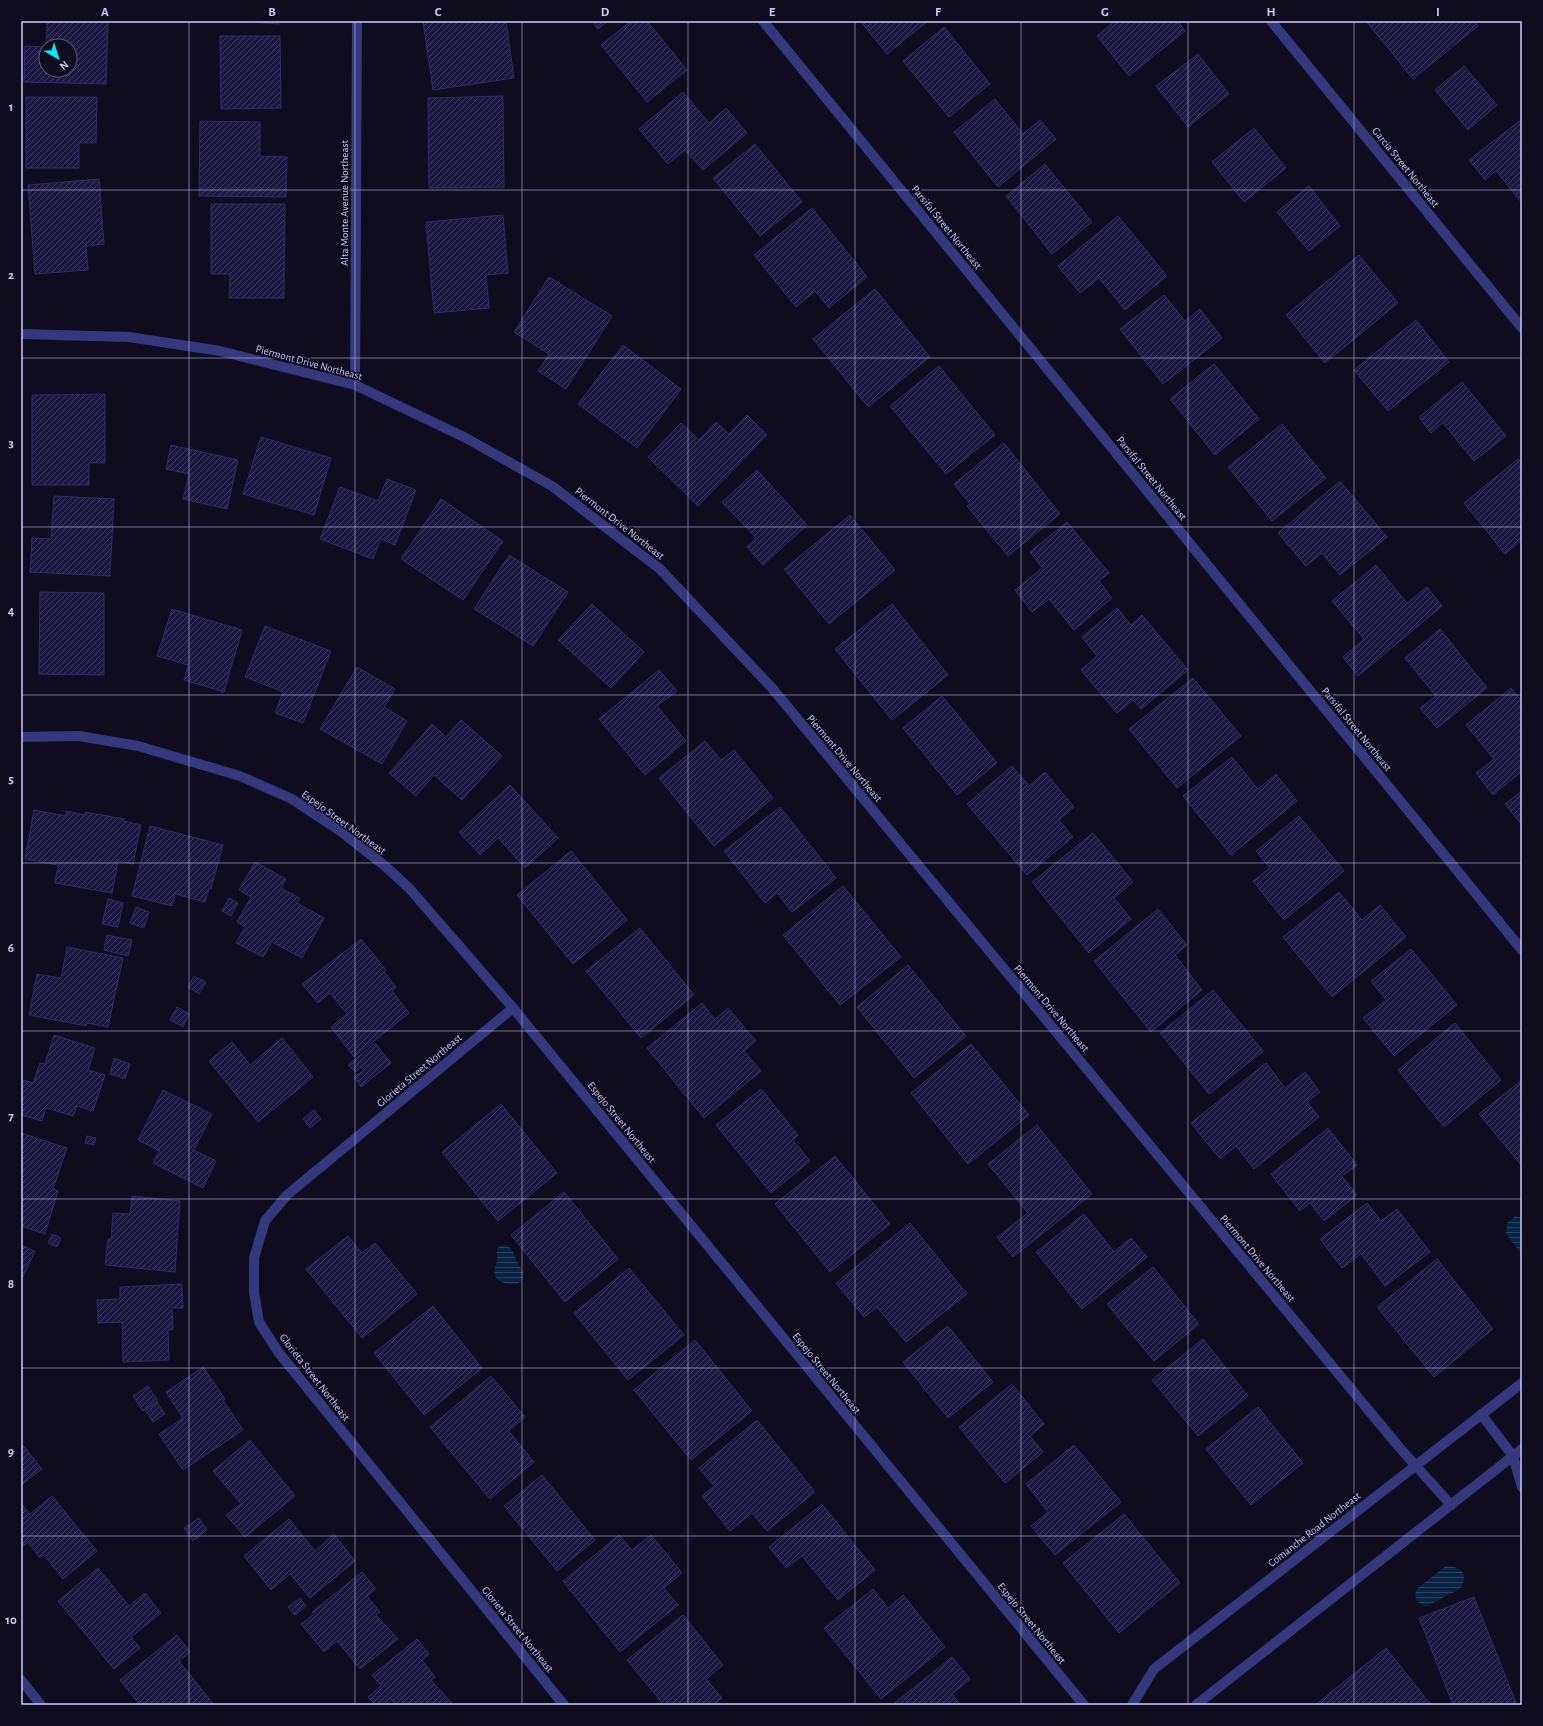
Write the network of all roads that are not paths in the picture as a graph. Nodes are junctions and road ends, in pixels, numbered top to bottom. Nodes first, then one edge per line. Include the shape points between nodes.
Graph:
1 (357, 21) edge
2 (763, 21) edge
3 (1271, 21) edge
4 (1522, 328) edge
5 (21, 334) edge
6 (355, 385) junction
7 (21, 737) edge
8 (1522, 950) edge
9 (513, 1008) junction
10 (1522, 1383) edge
11 (1481, 1414) junction
12 (1522, 1449) edge
13 (1513, 1456) junction
14 (1415, 1466) junction
15 (1522, 1487) edge
16 (1451, 1505) junction
17 (21, 1680) edge
18 (41, 1705) edge
19 (564, 1705) edge
20 (1084, 1705) edge
21 (1132, 1705) edge
22 (1196, 1705) edge

1 - 6 street, Alta Monte Avenue Northeast
2 - 8 street, Parsifal Street Northeast
3 - 4 street, Garcia Street Northeast
5 - 6 street, Piermont Drive Northeast via 129,337 220,351
6 - 14 street, Piermont Drive Northeast via 464,437 552,486 660,569 772,688
7 - 9 street, Espejo Street Northeast via 79,736 138,746 240,776 292,799 339,830 409,888
9 - 19 street, Glorieta Street Northeast via 287,1195 265,1221 254,1258 254,1292 259,1322 279,1353
9 - 20 street, Espejo Street Northeast
10 - 11 street, Comanche Road Northeast
11 - 13 street
11 - 14 street, Comanche Road Northeast
12 - 13 street
13 - 15 street
13 - 16 street
14 - 16 street, Piermont Drive Northeast
14 - 21 street, Comanche Road Northeast via 1154,1669
16 - 22 street
17 - 18 street

